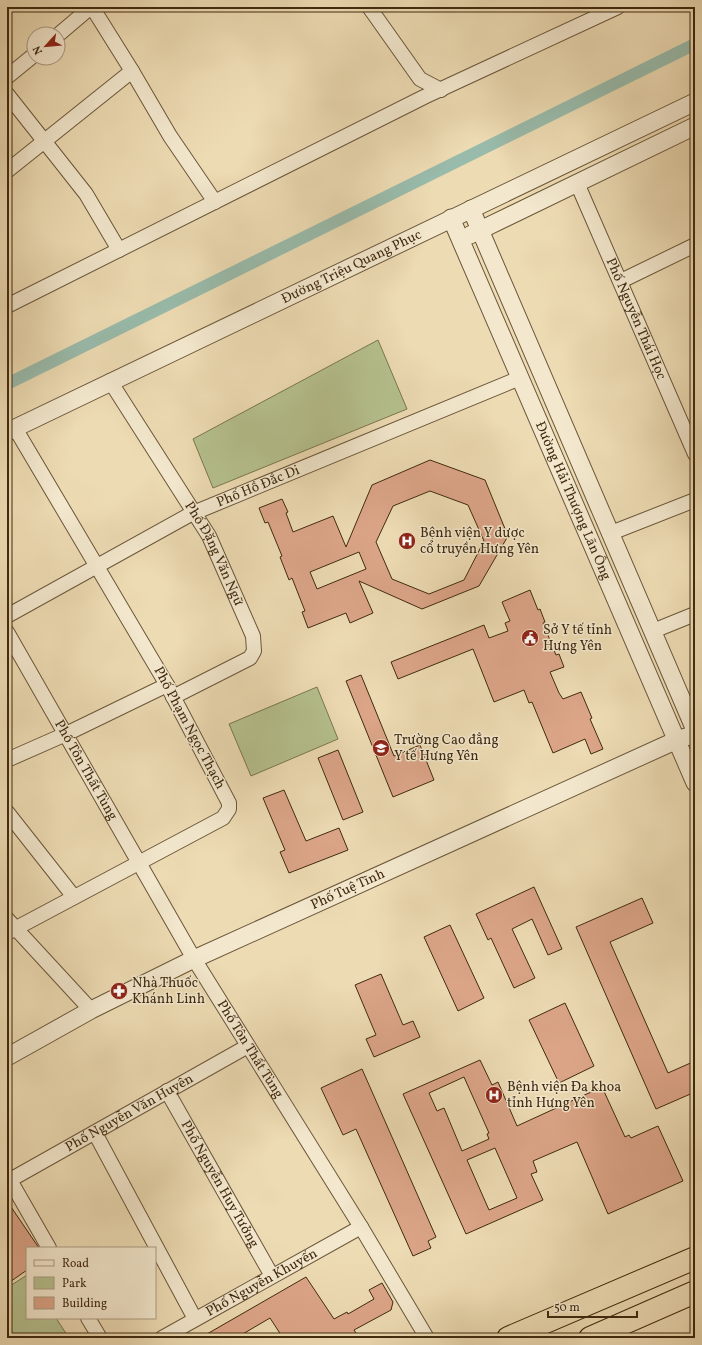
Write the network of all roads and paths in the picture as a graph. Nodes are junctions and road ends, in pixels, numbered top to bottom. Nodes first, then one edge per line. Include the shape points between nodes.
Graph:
1 (92, 7) edge
2 (368, 7) edge
3 (618, 7) edge
4 (66, 28) edge
5 (26, 62) edge
6 (132, 71) junction
7 (7, 77) edge
8 (441, 90) junction
9 (7, 94) edge
10 (695, 102) edge
11 (695, 126) edge
12 (45, 140) junction
13 (7, 171) edge
14 (577, 183) junction
15 (215, 202) junction
16 (471, 209) junction
17 (451, 218) junction
18 (480, 230) junction
19 (461, 239) junction
20 (695, 245) edge
21 (119, 250) junction
22 (621, 281) junction
23 (10, 299) edge
24 (520, 378) junction
25 (110, 381) junction
26 (11, 430) edge
27 (695, 454) edge
28 (578, 456) junction
29 (558, 465) junction
30 (695, 500) edge
31 (194, 513) junction
32 (611, 533) junction
33 (96, 566) junction
34 (695, 614) edge
35 (7, 616) edge
36 (653, 630) junction
37 (7, 632) edge
38 (167, 685) junction
39 (173, 697) junction
40 (695, 730) edge
41 (66, 734) junction
42 (695, 734) edge
43 (677, 740) junction
44 (7, 760) edge
45 (695, 783) edge
46 (7, 812) edge
47 (139, 862) junction
48 (74, 897) junction
49 (10, 927) edge
50 (194, 959) junction
51 (91, 1010) junction
52 (248, 1046) junction
53 (7, 1057) edge
54 (167, 1091) junction
55 (95, 1133) junction
56 (9, 1178) edge
57 (361, 1227) junction
58 (48, 1247) edge
59 (695, 1258) edge
60 (272, 1276) junction
61 (695, 1292) edge
62 (89, 1319) edge
63 (195, 1319) junction
64 (100, 1338) edge
65 (162, 1338) edge
66 (427, 1338) edge
67 (508, 1338) edge
68 (590, 1338) edge

1 - 4 street
1 - 6 street
2 - 8 street via 420,79
3 - 8 street
5 - 7 street
6 - 12 street
6 - 15 street via 170,136
8 - 15 street
9 - 12 street
10 - 16 street, Đường Triệu Quang Phục
11 - 14 street
12 - 13 street
12 - 21 street via 86,194
14 - 18 street
14 - 22 street, Phố Nguyễn Thái Học
15 - 21 street
16 - 17 street, Đường Triệu Quang Phục
16 - 18 street, Đường Hải Thượng Lãn Ông
17 - 19 street, Đường Hải Thượng Lãn Ông
17 - 25 street, Đường Triệu Quang Phục
18 - 19 street
18 - 28 street, Đường Hải Thượng Lãn Ông
19 - 24 street, Đường Hải Thượng Lãn Ông
20 - 22 street
21 - 23 street
22 - 27 street, Phố Nguyễn Thái Học
24 - 29 street, Đường Hải Thượng Lãn Ông
24 - 31 street, Phố Hồ Đắc Di
25 - 26 street, Đường Triệu Quang Phục
25 - 31 street, Phố Đặng Văn Ngữ
26 - 33 street, Phố Phạm Ngọc Thạch
28 - 29 street
28 - 32 street, Đường Hải Thượng Lãn Ông
29 - 43 street, Đường Hải Thượng Lãn Ông
30 - 32 street
31 - 33 street, Phố Hồ Đắc Di
31 - 39 street, Phố Đặng Văn Ngữ via 209,536 250,629 254,651 250,658
32 - 36 street, Đường Hải Thượng Lãn Ông
33 - 35 street, Phố Hồ Đắc Di
33 - 38 street, Phố Phạm Ngọc Thạch
34 - 36 street
36 - 40 street, Đường Hải Thượng Lãn Ông
37 - 41 street, Phố Tôn Thất Tùng
38 - 39 street, Phố Phạm Ngọc Thạch
38 - 41 street
39 - 47 street, Phố Phạm Ngọc Thạch via 229,803 229,809 223,818
41 - 44 street
41 - 47 street, Phố Tôn Thất Tùng
42 - 43 street, Phố Tuệ Tĩnh
43 - 45 street, Đường Hải Thượng Lãn Ông
43 - 50 street, Phố Tuệ Tĩnh
46 - 48 street
47 - 48 street, Phố Phạm Ngọc Thạch
47 - 50 street, Phố Tôn Thất Tùng
48 - 49 street, Phố Phạm Ngọc Thạch
49 - 51 street
50 - 51 street, Phố Tuệ Tĩnh
50 - 52 street, Phố Tôn Thất Tùng
51 - 53 street, Phố Tuệ Tĩnh
52 - 54 street, Phố Nguyễn Văn Huyên
52 - 57 street, Phố Tôn Thất Tùng
54 - 55 street, Phố Nguyễn Văn Huyên
54 - 60 street, Phố Nguyễn Huy Tưởng
55 - 56 street, Phố Nguyễn Văn Huyên
55 - 63 street
56 - 58 street
57 - 60 street, Phố Nguyễn Khuyến
57 - 66 street, Phố Tôn Thất Tùng
59 - 67 highway
60 - 63 street, Phố Nguyễn Khuyến
61 - 68 highway
62 - 64 street
63 - 65 street, Phố Nguyễn Khuyến

